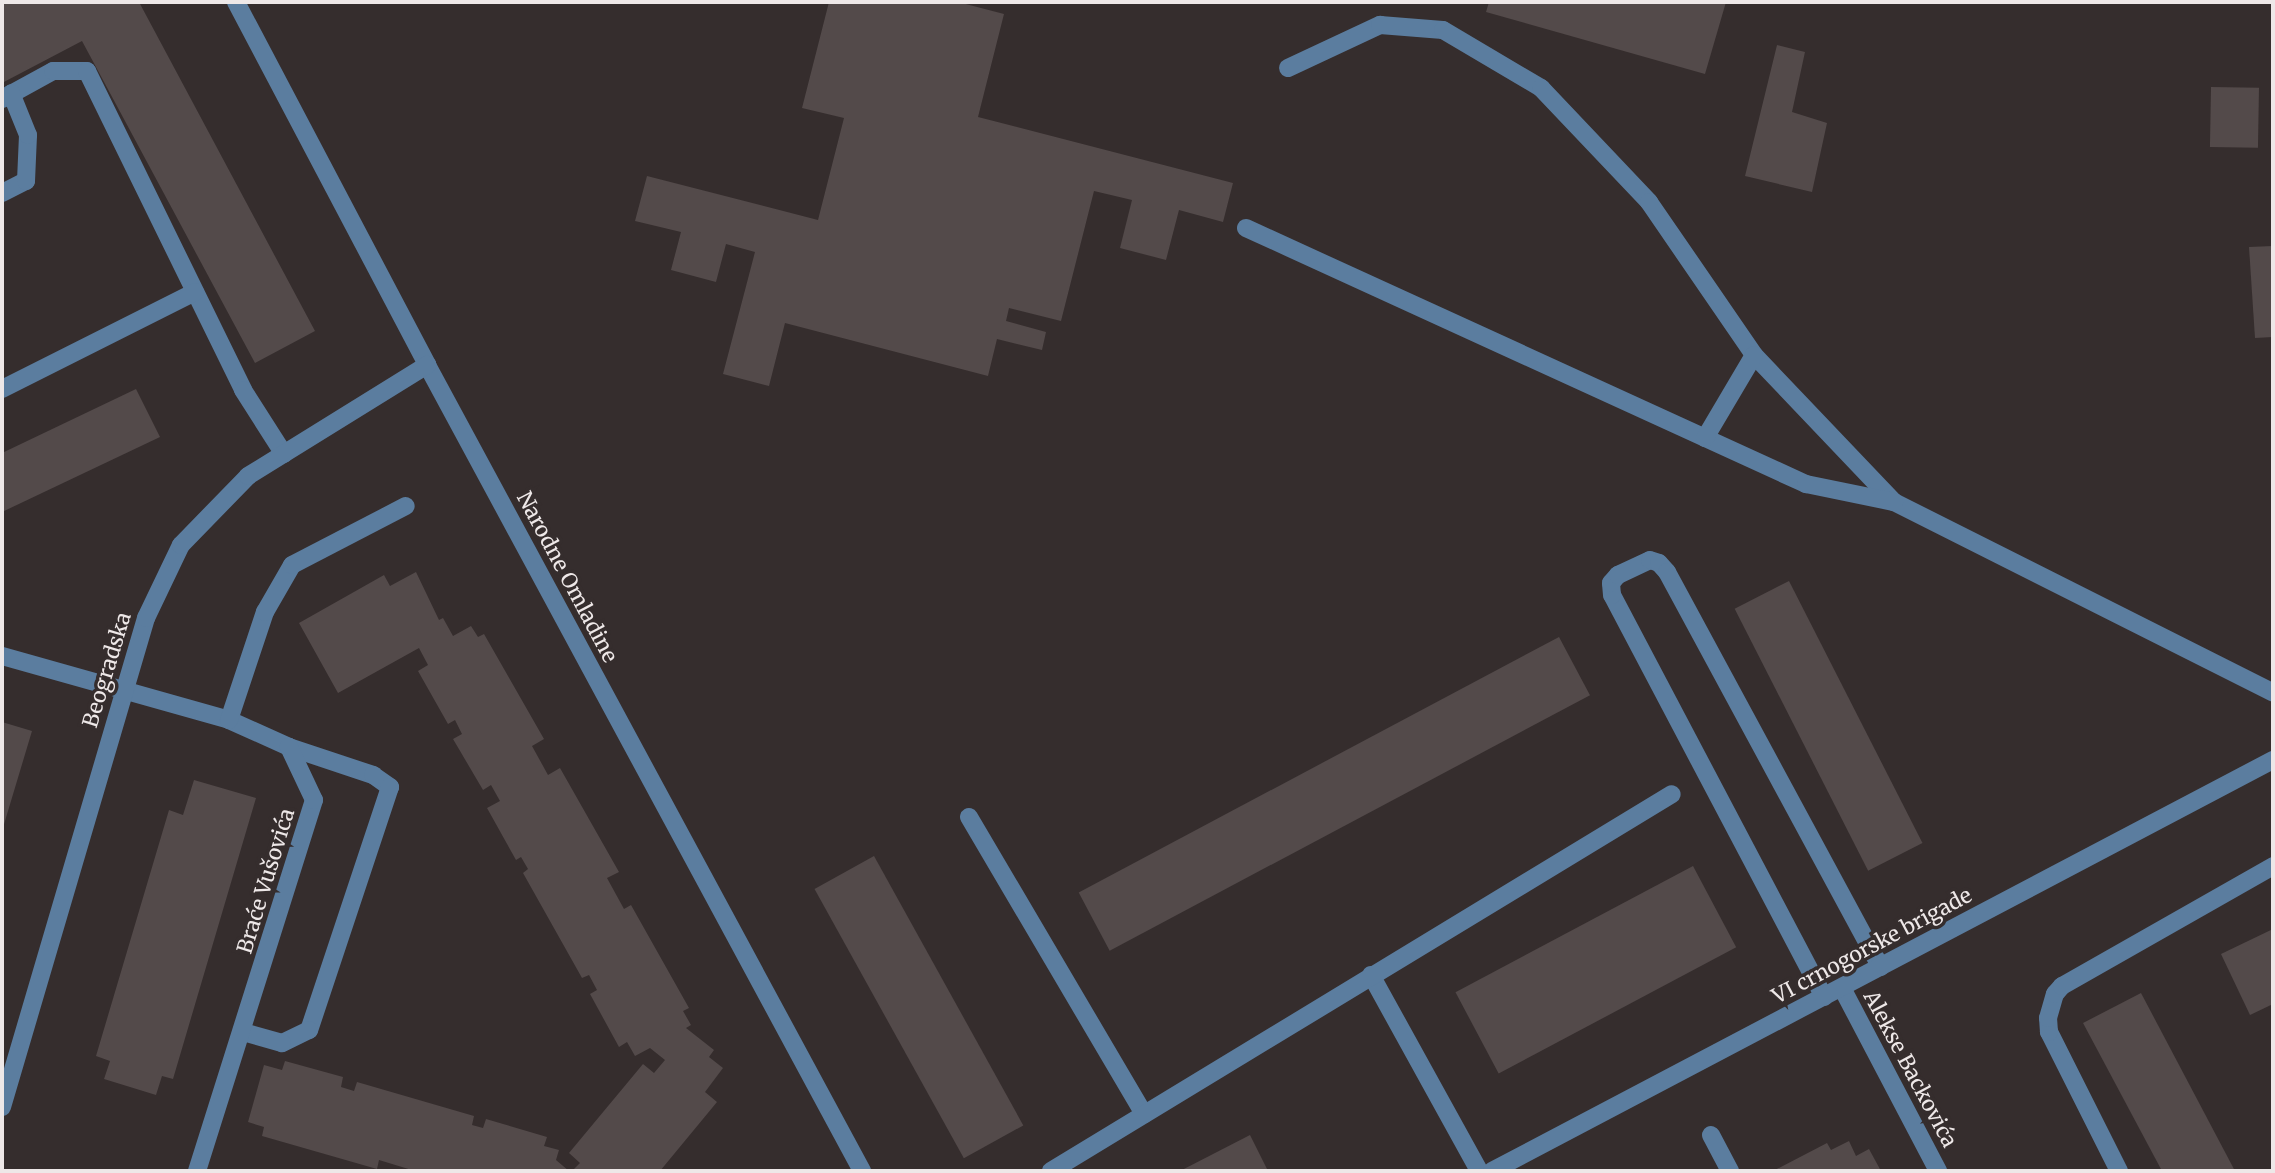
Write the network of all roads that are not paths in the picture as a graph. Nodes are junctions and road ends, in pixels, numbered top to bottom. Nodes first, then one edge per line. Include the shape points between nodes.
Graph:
1 (236, 2) edge
2 (1287, 68) dead end
3 (7, 96) edge
4 (2, 193) edge
5 (1246, 229) dead end
6 (195, 292) junction
7 (1754, 355) junction
8 (427, 365) junction
9 (2, 389) edge
10 (1705, 438) junction
11 (284, 454) junction
12 (1894, 502) junction
13 (406, 506) dead end
14 (2, 656) edge
15 (125, 689) junction
16 (2273, 693) edge
17 (229, 720) junction
18 (289, 747) junction
19 (2273, 760) edge
20 (1672, 794) dead end
21 (970, 817) dead end
22 (2273, 866) edge
23 (1881, 967) junction
24 (1371, 975) junction
25 (1842, 988) junction
26 (1824, 997) junction
27 (243, 1031) junction
28 (2, 1107) edge
29 (1144, 1114) junction
30 (1711, 1135) dead end
31 (197, 1171) edge
32 (862, 1171) edge
33 (1051, 1171) edge
34 (1479, 1171) edge
35 (1492, 1171) edge
36 (1730, 1171) edge
37 (1938, 1171) edge
38 (2119, 1171) edge

1 - 8 street, Narodne Omladine
2 - 7 street via 1380,25 1443,30 1541,88 1649,202
3 - 4 street via 27,135 26,181
3 - 6 street via 53,71 87,71
5 - 10 street
6 - 9 street
6 - 11 street via 243,390
7 - 10 street
7 - 12 street
8 - 11 street, Beogradska
8 - 32 street, Narodne Omladine
10 - 12 street via 1806,484
11 - 15 street, Beogradska via 248,476 181,545 146,618
12 - 16 street
13 - 17 street via 292,565 265,612
14 - 15 street
15 - 17 street
15 - 28 street, Beogradska
17 - 18 street
18 - 27 street, Braće Vušovića via 314,800
18 - 27 street via 373,775 390,787 309,1030 282,1043
19 - 23 street, VI crnogorske brigade
20 - 24 street
21 - 29 street
22 - 38 street via 2055,994 2049,1032
23 - 25 street, VI crnogorske brigade
23 - 26 street via 1667,572 1650,560 1618,575 1611,583 1612,595
24 - 29 street
24 - 34 street
25 - 26 street, VI crnogorske brigade
25 - 37 street, Alekse Backovića
26 - 35 street, VI crnogorske brigade
27 - 31 street, Braće Vušovića
29 - 33 street
30 - 36 street

